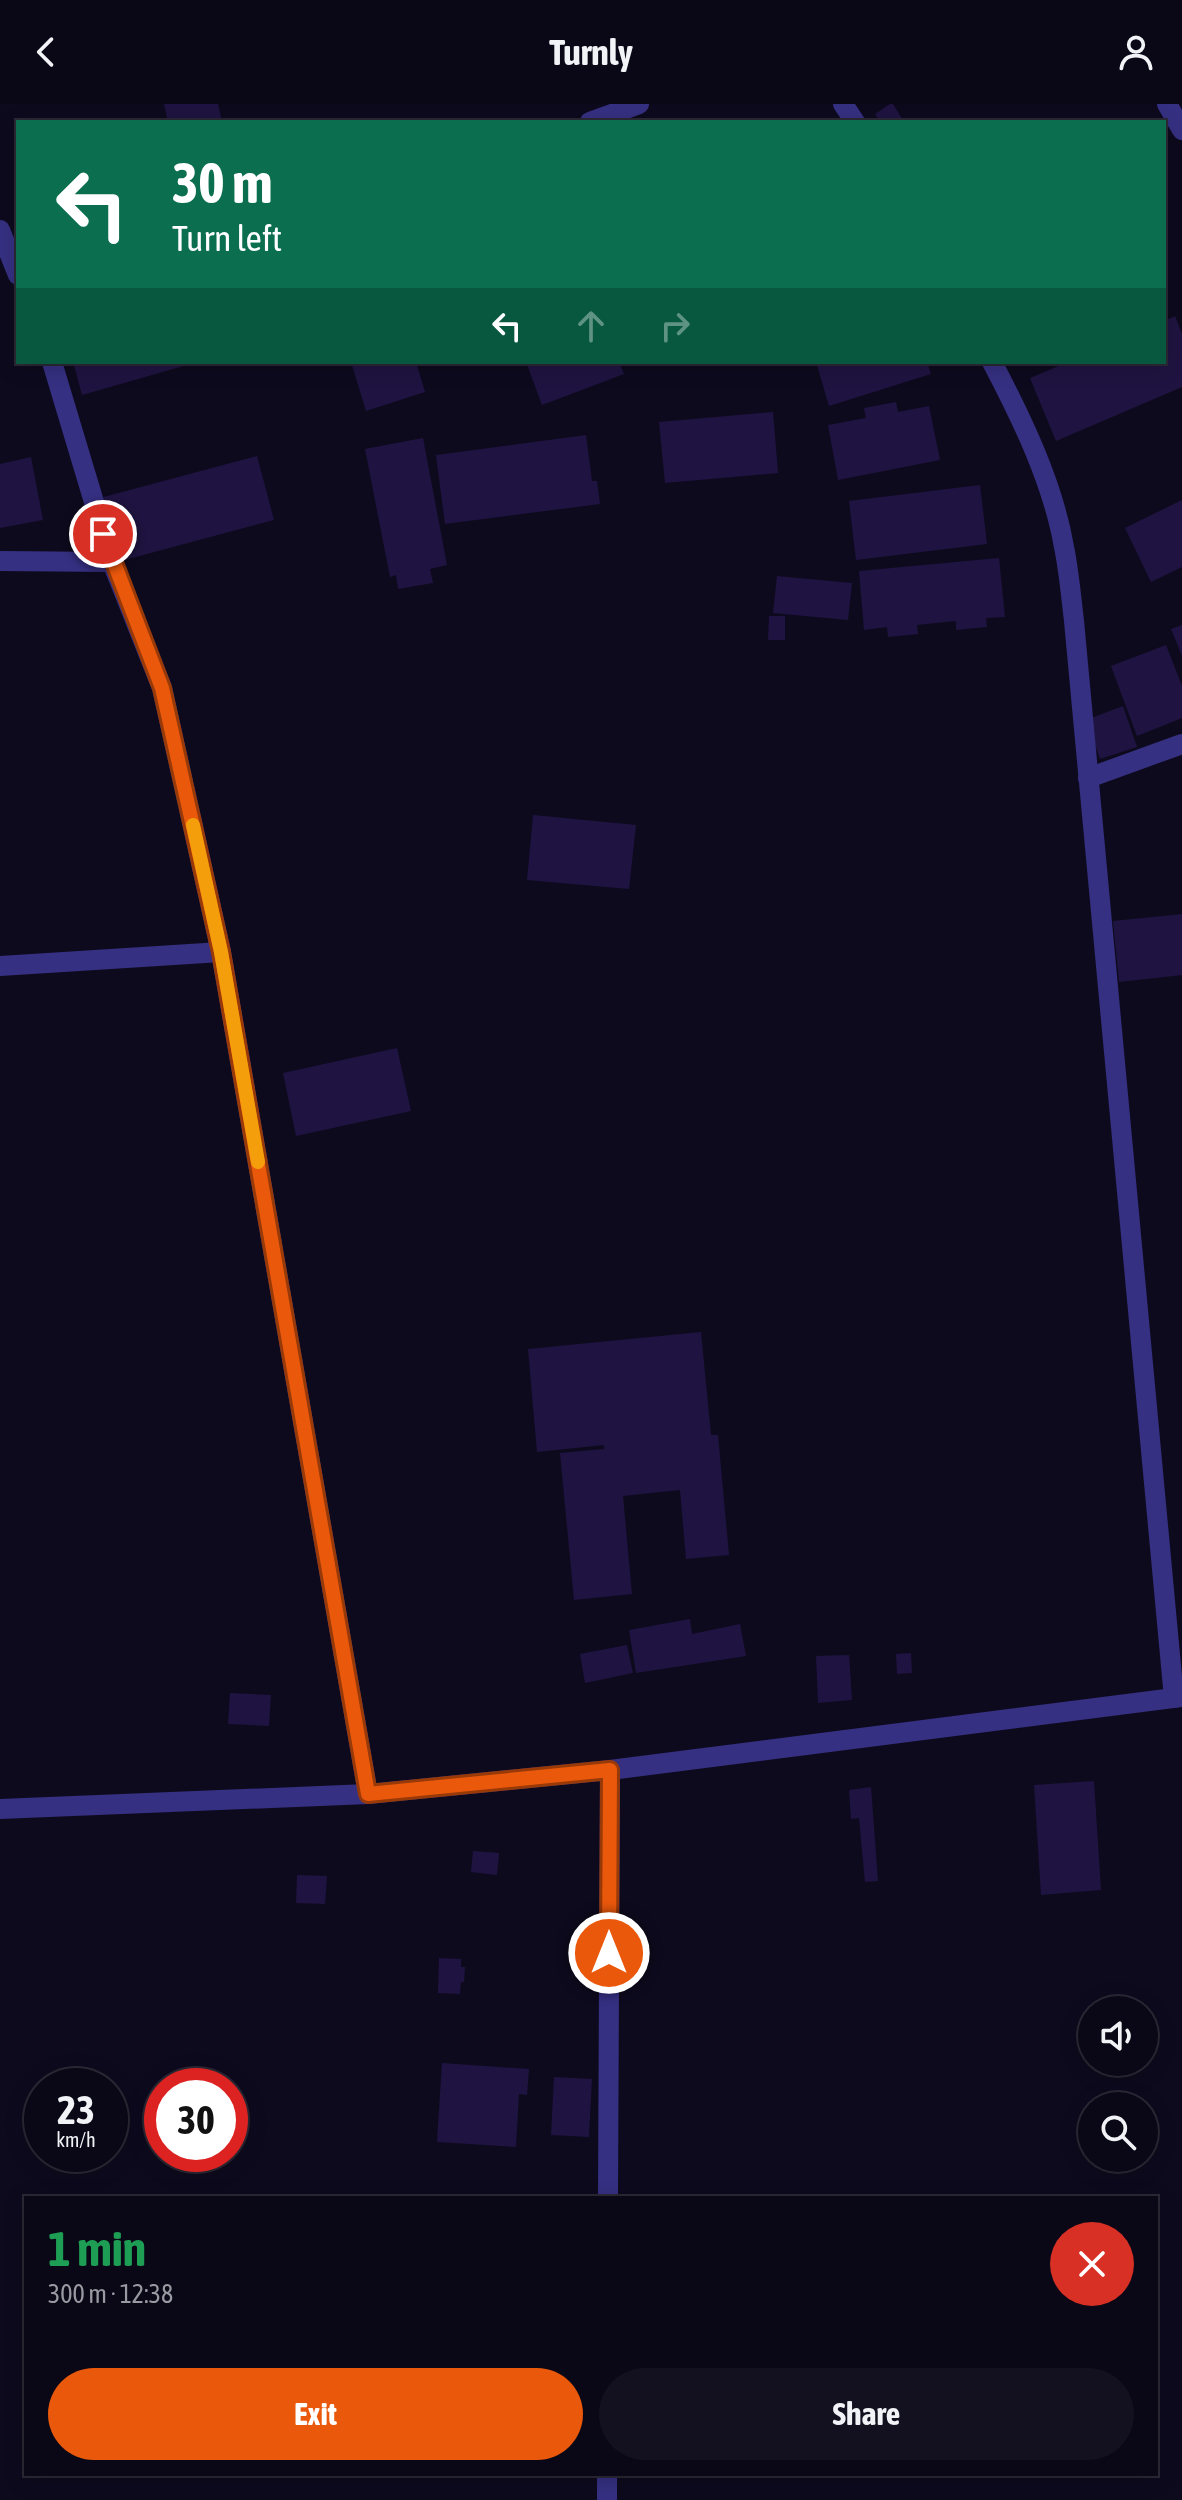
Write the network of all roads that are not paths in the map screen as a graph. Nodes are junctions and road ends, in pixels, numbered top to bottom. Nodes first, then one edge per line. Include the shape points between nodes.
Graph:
1 (639, 104) edge
2 (1167, 104) edge
3 (595, 120) edge
4 (1182, 130) edge
5 (0, 230) edge
6 (16, 270) edge
7 (53, 364) edge
8 (993, 364) edge
9 (0, 561) edge
10 (112, 562) junction
11 (1182, 744) edge
12 (1088, 778) junction
13 (221, 952) junction
14 (0, 966) edge
15 (1178, 1698) edge
16 (610, 1770) junction
17 (368, 1794) junction
18 (0, 1809) edge
19 (608, 2196) edge
20 (607, 2476) edge
21 (607, 2500) edge

1 - 3 street
2 - 4 street
5 - 6 street
7 - 10 street
8 - 12 street via 1045,481 1064,544
9 - 10 street
10 - 13 street via 162,688
11 - 12 street
12 - 15 street
13 - 14 street
13 - 17 street
15 - 16 street
16 - 17 street
16 - 19 street
17 - 18 street
20 - 21 street

